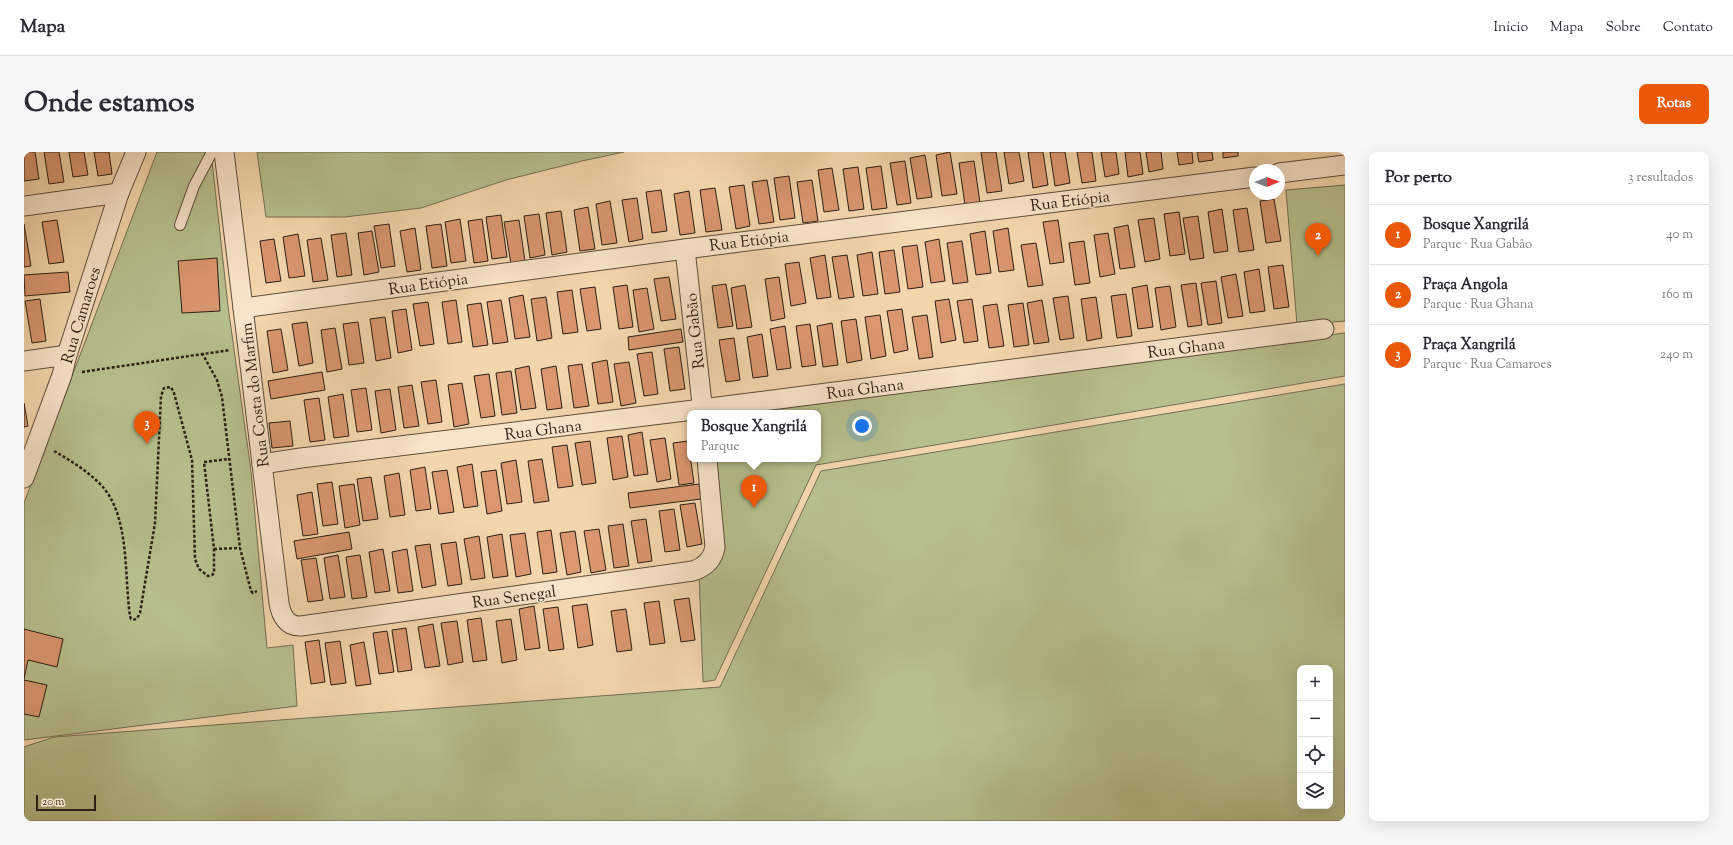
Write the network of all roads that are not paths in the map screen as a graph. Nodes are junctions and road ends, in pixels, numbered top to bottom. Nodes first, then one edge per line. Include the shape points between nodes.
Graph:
1 (136, 152) edge
2 (212, 152) edge
3 (224, 152) edge
4 (1345, 165) edge
5 (1285, 173) edge
6 (1249, 177) edge
7 (119, 193) junction
8 (24, 206) edge
9 (180, 226) dead end
10 (685, 248) junction
11 (243, 308) junction
12 (1324, 329) dead end
13 (67, 355) junction
14 (24, 361) edge
15 (702, 410) edge
16 (710, 410) edge
17 (687, 413) edge
18 (707, 462) edge
19 (262, 464) junction
20 (24, 478) edge
21 (301, 626) joint

1 - 7 street, Rua Camaroes
2 - 9 lane via 194,186
3 - 11 street, Rua Costa do Marfim
4 - 5 street
6 - 10 street, Rua Etiópia
7 - 8 street
7 - 13 street, Rua Camaroes
10 - 11 street, Rua Etiópia
10 - 15 street, Rua Gabão
11 - 19 street, Rua Costa do Marfim
12 - 16 street, Rua Ghana
13 - 14 street
13 - 20 street, Rua Camaroes
17 - 19 street, Rua Ghana
18 - 21 street, Rua Senegal via 715,547 711,560 700,569
19 - 21 street, Rua Costa do Marfim via 280,608 288,622 294,626

